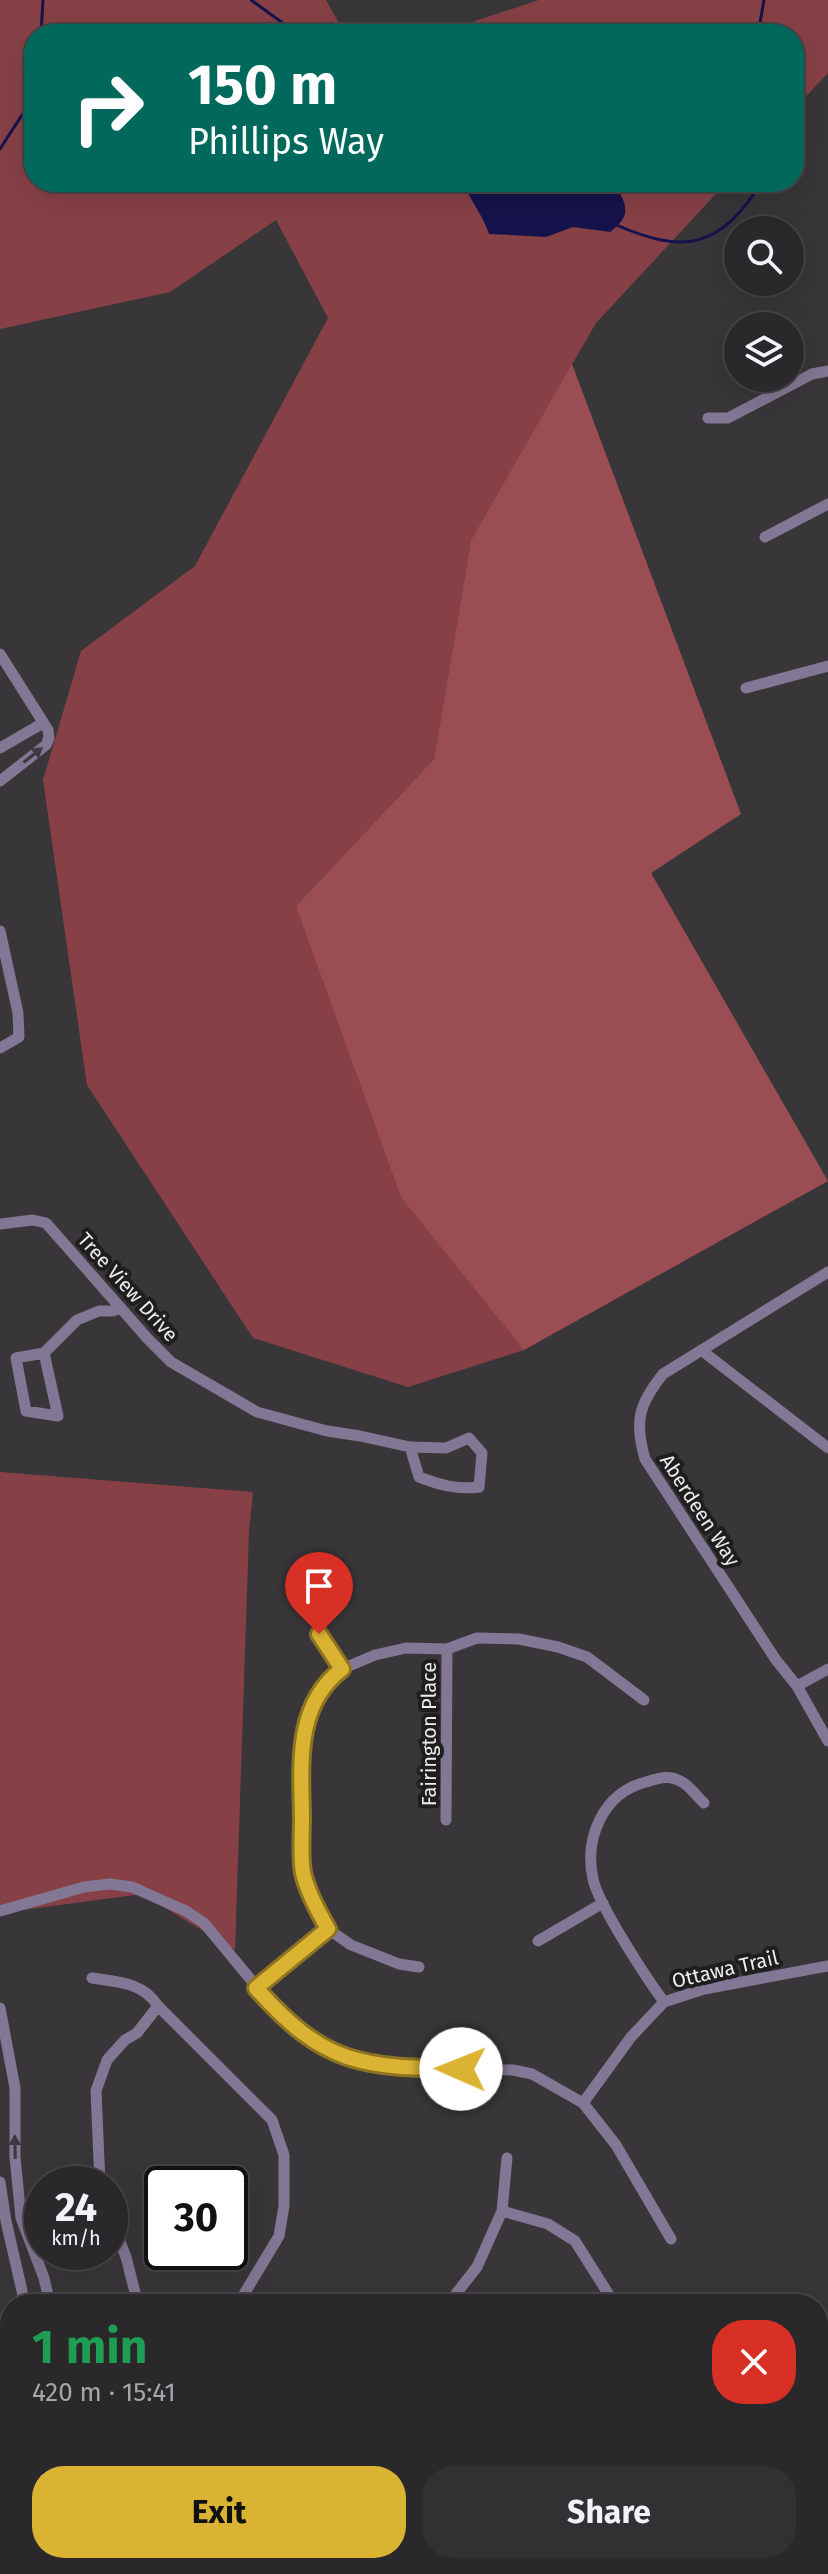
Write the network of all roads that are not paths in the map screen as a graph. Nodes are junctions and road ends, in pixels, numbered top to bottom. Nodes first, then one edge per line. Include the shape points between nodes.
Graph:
1 (828, 371) edge
2 (708, 418) dead end
3 (828, 504) edge
4 (765, 537) dead end
5 (0, 654) edge
6 (828, 666) edge
7 (746, 688) dead end
8 (43, 723) junction
9 (0, 748) edge
10 (0, 781) edge
11 (0, 931) edge
12 (0, 1048) edge
13 (0, 1224) edge
14 (828, 1272) edge
15 (119, 1308) junction
16 (701, 1350) junction
17 (44, 1353) junction
18 (410, 1447) junction
19 (828, 1448) edge
20 (319, 1634) dead end
21 (447, 1649) junction
22 (342, 1669) junction
23 (828, 1669) edge
24 (797, 1686) junction
25 (644, 1700) dead end
26 (828, 1741) edge
27 (704, 1803) dead end
28 (446, 1820) dead end
29 (603, 1903) junction
30 (0, 1911) edge
31 (328, 1929) junction
32 (538, 1941) dead end
33 (828, 1966) edge
34 (419, 1967) dead end
35 (92, 1978) dead end
36 (256, 1988) junction
37 (664, 2002) junction
38 (158, 2006) junction
39 (0, 2008) edge
40 (583, 2103) junction
41 (507, 2158) dead end
42 (99, 2166) edge
43 (0, 2182) edge
44 (502, 2211) junction
45 (671, 2239) dead end
46 (128, 2265) edge
47 (23, 2294) edge
48 (48, 2294) edge
49 (135, 2294) edge
50 (244, 2294) edge
51 (456, 2294) edge
52 (608, 2294) edge

1 - 2 street via 812,374 728,418
3 - 4 street
5 - 8 street
6 - 7 street
8 - 9 street
10 -> 8 street via 46,745 48,730
11 - 12 street via 19,1037
13 - 15 street, Tree View Drive via 46,1223
14 - 16 street, Aberdeen Way
15 - 17 street via 77,1320
15 - 18 street, Tree View Drive via 171,1362 257,1412
16 - 19 street
16 - 24 street, Aberdeen Way via 663,1374 645,1396 639,1437 645,1459
17 - 17 street via 55,1403 58,1416 26,1411 16,1358
18 - 18 street, Tree View Drive via 419,1477 444,1486 479,1487 482,1453 469,1438 446,1448
20 - 22 street
21 - 22 street via 406,1648
21 - 25 street via 477,1638 558,1647 587,1657
21 - 28 street, Fairington Place
22 - 31 street via 327,1680 312,1704 302,1776 302,1869
23 - 24 street
24 - 26 street, Aberdeen Way
27 - 29 street via 683,1782 666,1776 632,1785 611,1800 598,1821 589,1857
29 - 32 street
29 - 37 street
30 - 36 street via 84,1887 132,1887 204,1923
31 - 34 street via 351,1945
31 - 36 street
33 - 37 street, Ottawa Trail via 704,1989
35 - 38 street via 138,1986
36 - 40 street via 308,2038 359,2062 513,2070 532,2074
37 - 40 street, Ottawa Trail
38 - 42 street via 107,2060 96,2091
38 - 50 street via 272,2120 284,2155 279,2236
48 -> 39 street via 21,2218 15,2088
40 - 45 street via 616,2145
41 - 44 street
43 - 47 street
44 - 51 street via 477,2267
44 - 52 street via 548,2224 575,2241
46 - 49 street

